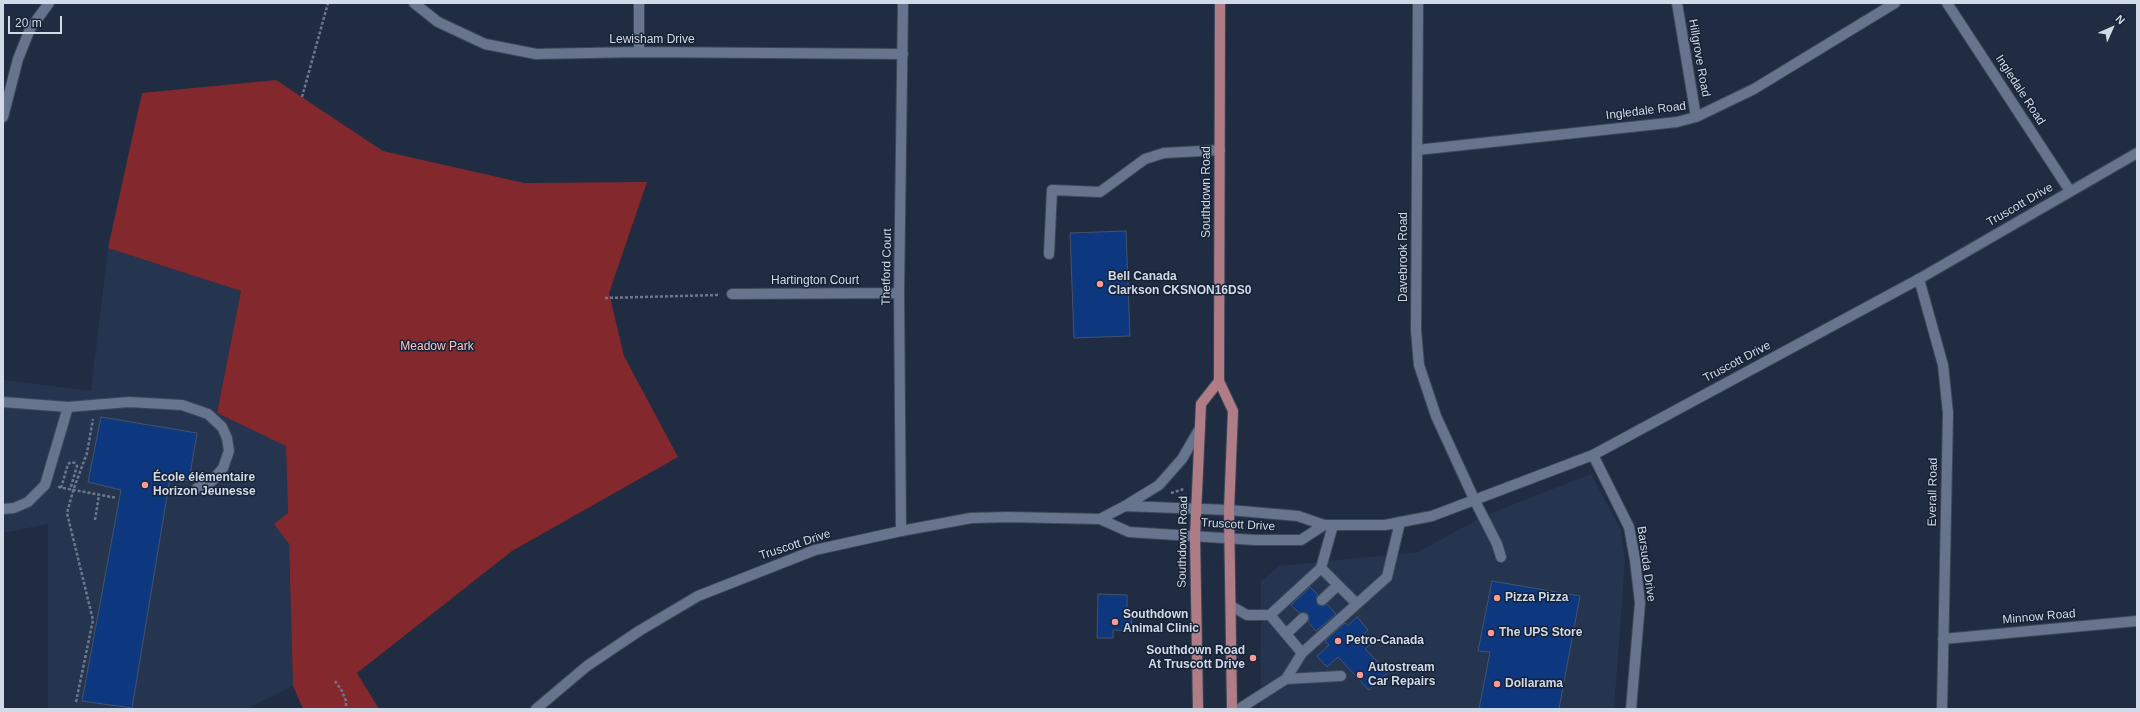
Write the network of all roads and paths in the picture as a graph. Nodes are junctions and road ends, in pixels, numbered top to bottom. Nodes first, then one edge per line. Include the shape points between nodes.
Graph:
1 (49, 3) edge
2 (328, 3) edge
3 (414, 3) edge
4 (639, 3) edge
5 (903, 3) edge
6 (1220, 3) edge
7 (1418, 3) edge
8 (1677, 3) edge
9 (1895, 3) edge
10 (1947, 3) edge
11 (639, 52) junction
12 (903, 54) junction
13 (302, 97) dead end
14 (3, 117) edge
15 (1696, 117) junction
16 (1220, 150) junction
17 (1417, 150) junction
18 (2137, 153) edge
19 (2070, 191) junction
20 (1049, 254) dead end
21 (1919, 279) junction
22 (899, 293) junction
23 (732, 294) joint
24 (605, 298) dead end
25 (1219, 381) junction
26 (3, 402) edge
27 (95, 405) junction
28 (68, 407) junction
29 (1200, 428) junction
30 (1593, 455) junction
31 (46, 485) junction
32 (1190, 486) dead end
33 (62, 488) junction
34 (197, 488) dead end
35 (72, 490) junction
36 (99, 495) junction
37 (1163, 495) dead end
38 (116, 498) dead end
39 (1475, 501) junction
40 (1125, 506) junction
41 (3, 509) edge
42 (1196, 509) junction
43 (1229, 510) junction
44 (1100, 518) junction
45 (95, 520) dead end
46 (1400, 522) junction
47 (1329, 525) junction
48 (901, 531) junction
49 (1195, 536) junction
50 (1229, 539) junction
51 (1502, 557) dead end
52 (1321, 568) junction
53 (1338, 585) junction
54 (1322, 600) dead end
55 (1356, 604) junction
56 (1231, 606) junction
57 (1270, 615) junction
58 (1303, 618) dead end
59 (2137, 621) edge
60 (1286, 634) junction
61 (1943, 639) junction
62 (1302, 654) junction
63 (1341, 676) dead end
64 (1286, 679) junction
65 (335, 681) dead end
66 (76, 702) dead end
67 (346, 709) edge
68 (536, 709) edge
69 (1198, 709) edge
70 (1232, 709) edge
71 (1239, 709) edge
72 (1631, 709) edge
73 (1942, 709) edge

1 - 14 street via 30,29 18,59
2 - 13 path
3 - 11 street, Lewisham Drive via 438,22 485,44 536,54
4 - 11 street
5 - 12 street, Thetford Court
6 - 16 main road, Southdown Road
7 - 17 street, Davebrook Road
8 - 15 street, Hillgrove Road
9 - 15 street, Ingledale Road via 1754,89
10 - 19 street, Ingledale Road
11 - 12 street, Lewisham Drive
12 - 22 street, Thetford Court
15 - 17 street, Ingledale Road via 1677,122
16 - 20 street via 1164,153 1145,159 1100,192 1052,190
16 - 25 main road, Southdown Road
17 - 39 street, Davebrook Road via 1416,330 1420,364 1436,416
18 - 19 street, Truscott Drive
19 - 21 street, Truscott Drive
21 - 30 street, Truscott Drive
21 - 61 street, Everall Road via 1944,365 1948,413
22 - 23 street, Hartington Court
22 - 48 street, Thetford Court
23 - 24 path
25 - 29 main road, Southdown Road via 1201,404
25 - 43 main road, Southdown Road via 1233,411
26 - 28 street
27 - 28 street
27 - 34 street via 129,402 182,405 208,414 222,426 229,451 224,468 212,481
27 - 35 path via 87,453
28 - 31 street
29 - 40 street via 1182,458 1159,485
29 - 42 main road, Southdown Road
30 - 39 street, Truscott Drive
30 - 72 street, Barsuda Drive via 1629,527 1635,560 1640,603
31 - 33 path
31 - 41 street via 28,502 14,508
32 - 37 path
33 - 35 path
33 - 35 path via 68,464 71,462 77,466
35 - 36 path
35 - 66 path via 68,513 93,620
36 - 38 path
36 - 45 path
39 - 46 street, Truscott Drive via 1432,516
39 - 51 street, Davebrook Road
40 - 42 street, Truscott Drive
40 - 44 street, Truscott Drive
42 - 43 street, Truscott Drive
42 - 49 main road, Southdown Road
43 - 47 street, Truscott Drive via 1298,516
43 - 50 main road, Southdown Road
44 - 48 street, Truscott Drive via 971,518
44 - 49 street, Truscott Drive via 1129,532
46 - 47 street, Truscott Drive via 1385,525
46 - 55 street via 1387,576
47 - 50 street, Truscott Drive via 1301,540
47 - 52 street
48 - 68 street, Truscott Drive via 815,550 698,596 587,666
49 - 50 street, Truscott Drive
49 - 69 main road, Southdown Road
50 - 56 main road, Southdown Road
52 - 53 street
52 - 57 street
53 - 54 street
53 - 55 street
55 - 62 street
56 - 57 street via 1247,615
56 - 70 main road, Southdown Road
57 - 60 street
58 - 60 street
59 - 61 street, Minnow Road
60 - 62 street
61 - 73 street, Everall Road
62 - 64 street
63 - 64 street
64 - 71 street
65 - 67 path via 346,701

